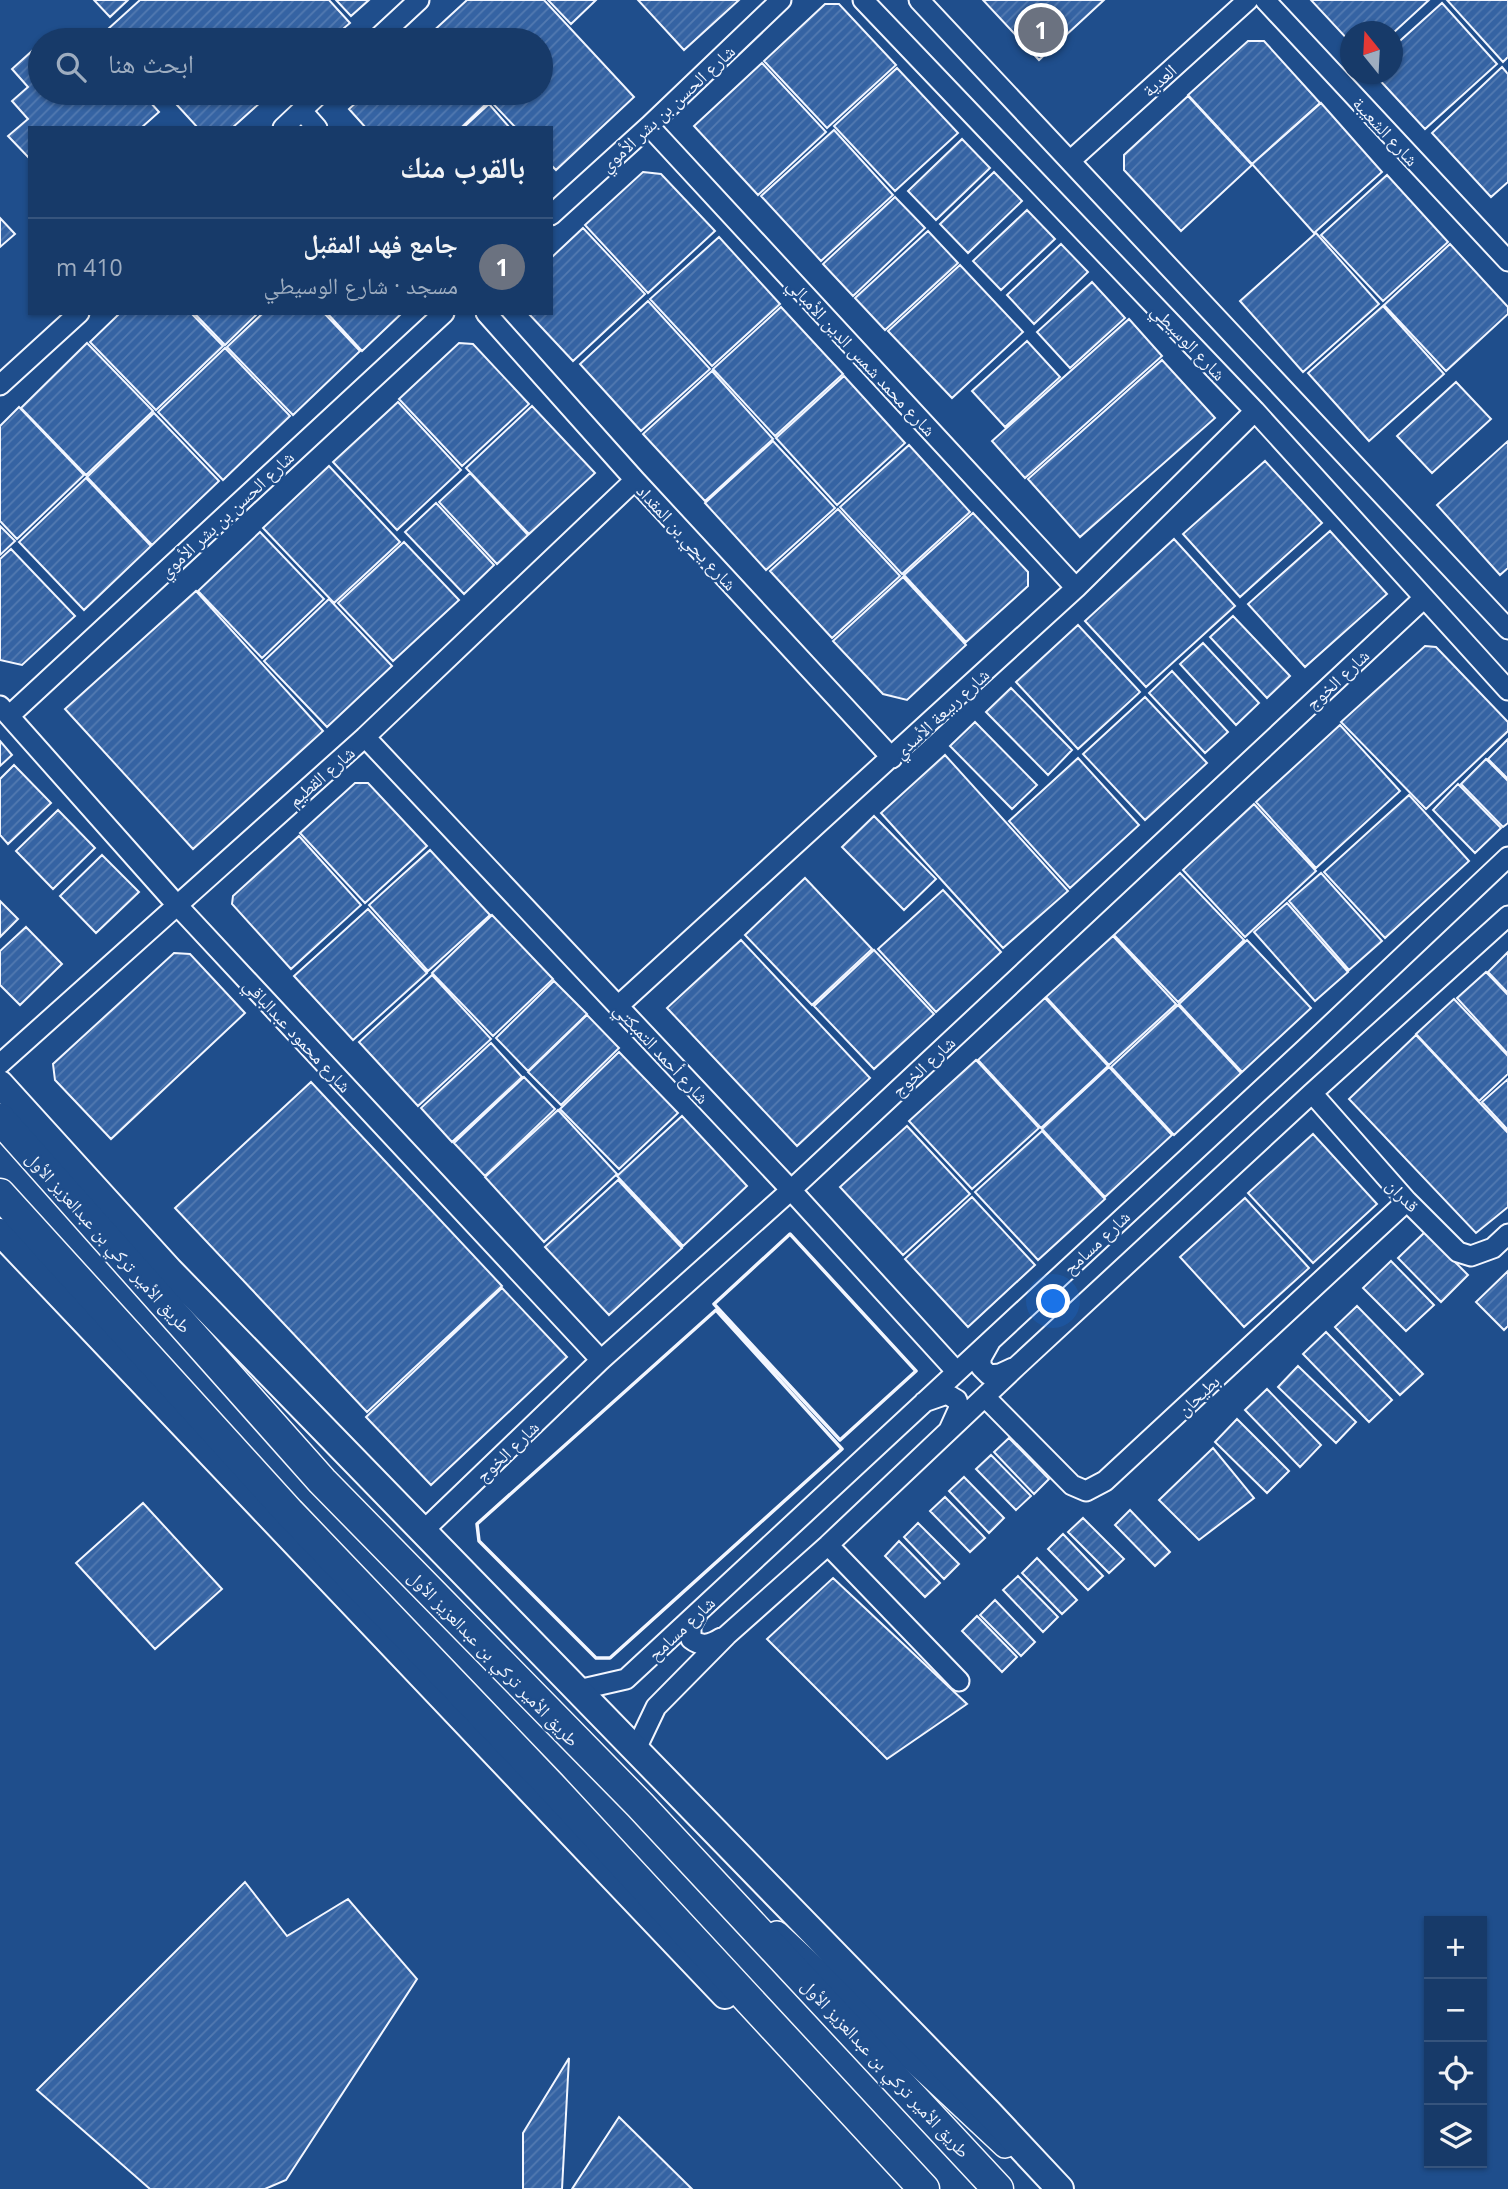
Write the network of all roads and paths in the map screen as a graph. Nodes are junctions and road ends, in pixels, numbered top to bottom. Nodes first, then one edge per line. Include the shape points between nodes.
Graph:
1 (419, 0) edge
2 (781, 0) edge
3 (863, 0) edge
4 (919, 0) edge
5 (1248, 0) edge
6 (1265, 0) edge
7 (389, 28) edge
8 (308, 105) edge
9 (302, 111) junction
10 (285, 126) edge
11 (315, 126) edge
12 (649, 126) junction
13 (1070, 161) junction
14 (553, 213) edge
15 (1508, 261) edge
16 (77, 315) edge
17 (442, 315) edge
18 (488, 315) edge
19 (0, 385) edge
20 (1255, 411) junction
21 (635, 480) junction
22 (1076, 588) junction
23 (1423, 599) junction
24 (1508, 629) edge
25 (1508, 690) edge
26 (4, 711) edge
27 (365, 737) junction
28 (892, 758) junction
29 (1508, 857) edge
30 (176, 904) junction
31 (1508, 916) edge
32 (618, 1006) junction
33 (0, 1064) edge
34 (0, 1084) edge
35 (1312, 1093) junction
36 (0, 1119) edge
37 (791, 1189) junction
38 (0, 1194) edge
39 (1407, 1200) junction
40 (0, 1232) edge
41 (1508, 1234) edge
42 (169, 1270) junction
43 (186, 1328) junction
44 (995, 1336) junction
45 (601, 1360) junction
46 (1017, 1366) junction
47 (956, 1371) junction
48 (986, 1398) junction
49 (920, 1405) junction
50 (947, 1434) junction
51 (422, 1532) junction
52 (828, 1545) junction
53 (698, 1612) junction
54 (727, 1635) junction
55 (959, 1681) dead end
56 (578, 1690) junction
57 (635, 1751) junction
58 (640, 1805) junction
59 (909, 2189) edge
60 (924, 2189) edge
61 (998, 2189) edge
62 (1051, 2189) edge
63 (1060, 2189) edge

1 - 7 street
2 - 12 street, شارع الحسن بن بشر الأموي
3 - 20 street, شارع الوسيطي
4 - 13 street, شارع الوسيطي
5 - 13 street, العدية
6 - 15 street, شارع الشعيبة
8 - 9 street
9 - 10 street
9 - 11 street
12 - 14 street, شارع الحسن بن بشر الأموي
12 - 22 street, شارع محمد شمس الدين الأمبالي
13 - 24 street, شارع الوسيطي
16 - 19 street
17 - 26 street, شارع الحسن بن بشر الأموي
18 - 21 street, شارع يحي بن المقداد
20 - 22 street, شارع ربيعة الأسدي
20 - 23 street, شارع الوسيطي
21 - 27 street, شارع القطيم
21 - 28 street, شارع يحي بن المقداد
22 - 28 street, شارع ربيعة الأسدي
23 - 25 street, شارع الوسيطي
23 - 37 street, شارع الخوج
26 - 30 street, شارع محمود عبدالباقي
27 - 30 street, شارع القطيم
27 - 32 street, شارع أحمد التمبكتي
28 - 32 street, شارع ربيعة الأسدي
29 - 44 street, شارع مسامح
30 - 33 street, شارع القطيم
30 - 45 street, شارع محمود عبدالباقي
31 - 35 street, شارع مسامح
32 - 37 street, شارع أحمد التمبكتي
34 - 42 main road
35 - 39 street, قدران
35 - 46 street, شارع مسامح
36 - 43 main road, طريق الأمير تركي بن عبدالعزيز الأول
37 - 45 street, شارع الخوج
37 - 47 street, شارع أحمد التمبكتي
38 - 60 main road via 289,1512 550,1785
39 - 41 street, قدران via 1458,1252 1471,1256 1493,1248
39 - 48 street, بطيحان via 1105,1482 1086,1492 1072,1485
40 - 59 main road
42 - 43 main road
42 - 51 main road
43 - 58 main road, طريق الأمير تركي بن عبدالعزيز الأول via 322,1481
44 - 46 street via 981,1358 981,1367 989,1375
44 - 47 street, شارع مسامح
45 - 51 street, شارع الخوج
46 - 48 street, شارع مسامح
47 - 49 street, شارع مسامح
48 - 50 street, شارع مسامح
49 - 50 street via 947,1394 957,1400 959,1408
49 - 53 street, شارع مسامح
50 - 52 street, شارع مسامح
51 - 56 main road
52 - 54 street, شارع مسامح
52 - 55 street
53 - 54 street via 691,1639 712,1644
53 - 56 street, شارع مسامح via 626,1679
54 - 57 street, شارع مسامح via 656,1707
56 - 57 main road
57 - 63 main road
58 - 61 main road, طريق الأمير تركي بن عبدالعزيز الأول
58 - 62 street

